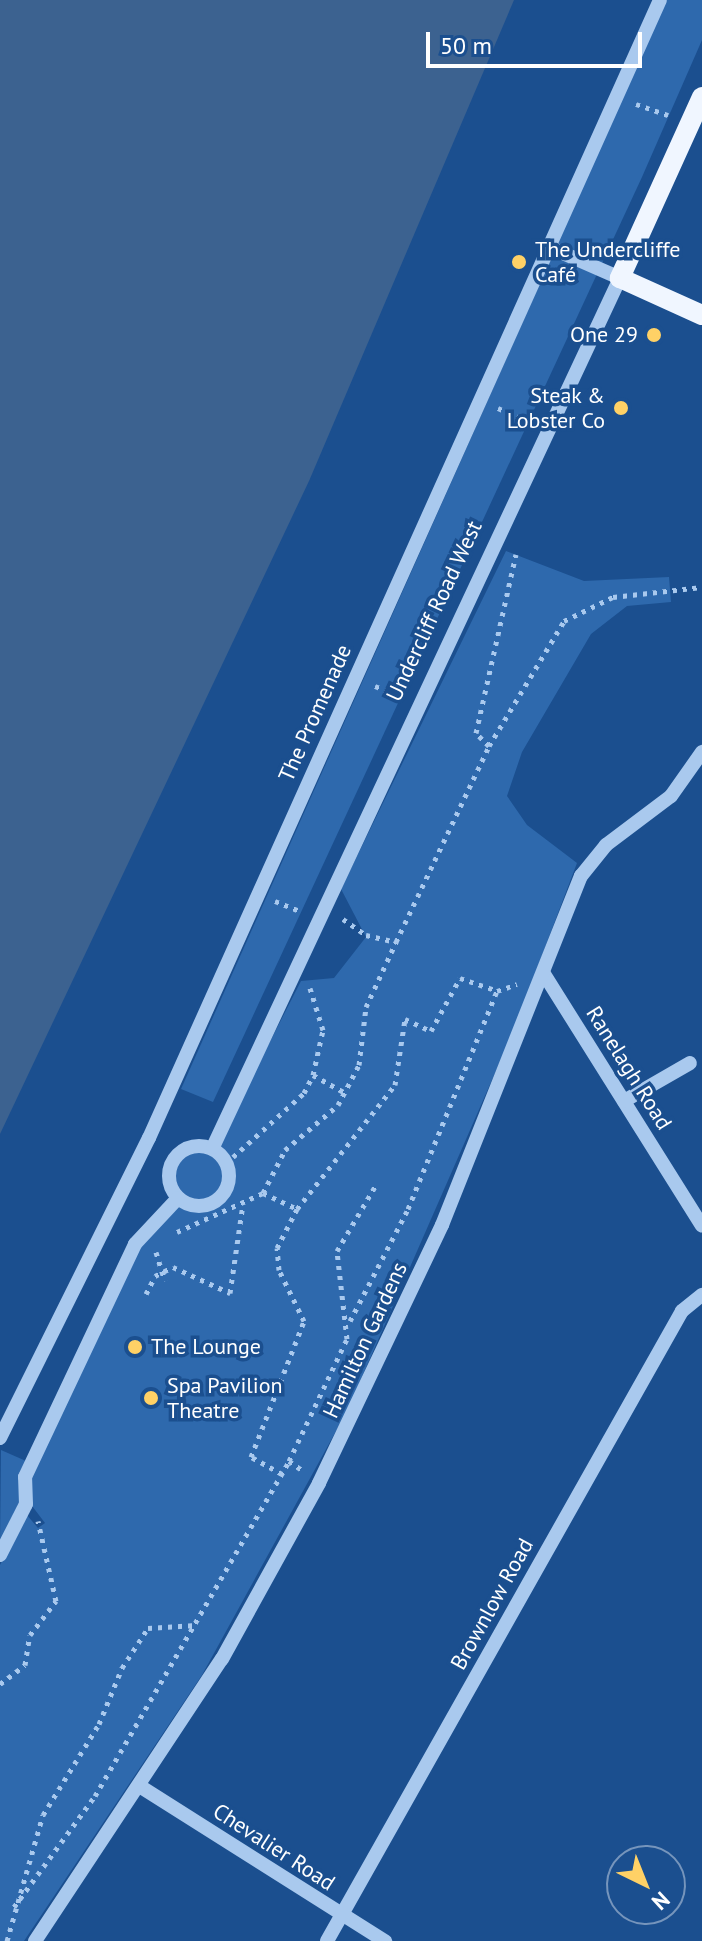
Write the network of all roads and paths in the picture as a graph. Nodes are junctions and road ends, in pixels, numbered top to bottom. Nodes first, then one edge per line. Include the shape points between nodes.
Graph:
1 (660, 0) edge
2 (617, 96) junction
3 (702, 97) edge
4 (691, 124) junction
5 (549, 247) junction
6 (620, 278) junction
7 (702, 315) edge
8 (479, 399) junction
9 (546, 431) junction
10 (496, 534) junction
11 (702, 587) edge
12 (355, 678) junction
13 (418, 703) junction
14 (489, 746) junction
15 (702, 752) edge
16 (256, 893) junction
17 (320, 920) junction
18 (366, 935) dead end
19 (396, 942) junction
20 (301, 960) junction
21 (544, 974) junction
22 (484, 988) dead end
23 (497, 991) dead end
24 (690, 1063) dead end
25 (313, 1075) junction
26 (344, 1092) junction
27 (624, 1101) junction
28 (213, 1147) junction
29 (227, 1163) junction
30 (377, 1183) dead end
31 (263, 1193) junction
32 (178, 1198) junction
33 (243, 1204) junction
34 (297, 1209) junction
35 (702, 1226) edge
36 (135, 1244) junction
37 (163, 1270) junction
38 (165, 1281) dead end
39 (146, 1294) dead end
40 (702, 1295) edge
41 (349, 1322) junction
42 (0, 1438) edge
43 (282, 1474) junction
44 (26, 1504) junction
45 (0, 1555) edge
46 (197, 1624) junction
47 (0, 1684) edge
48 (141, 1787) junction
49 (14, 1907) junction
50 (340, 1916) junction
51 (4, 1939) edge
52 (35, 1941) edge
53 (327, 1941) edge
54 (385, 1941) edge

1 - 2 street, The Promenade
2 - 4 path
2 - 5 street, The Promenade
3 - 4 main road, Undercliff Road West
4 - 6 main road, Undercliff Road West
5 - 6 street
5 - 8 street, The Promenade
6 - 7 main road
6 - 9 street, Undercliff Road West
8 - 9 path
8 - 12 street, The Promenade
9 - 10 street, Undercliff Road West
10 - 13 street, Undercliff Road West
10 - 14 path via 511,542 517,565 476,733
11 - 14 path via 613,597 564,621
12 - 13 path
12 - 16 street, The Promenade
13 - 17 street, Undercliff Road West
14 - 19 path
15 - 21 street, Hamilton Gardens via 671,796 589,864
16 - 17 path
16 - 42 street, The Promenade via 149,1138
17 - 20 street, Undercliff Road West
18 - 19 path
19 - 26 path via 366,1007 359,1065
20 - 25 path via 323,1030
20 - 28 street, Undercliff Road West
21 - 27 street, Ranelagh Road
21 - 48 street, Hamilton Gardens via 396,1330 256,1600
22 - 34 path via 460,978 431,1031 405,1019 395,1085
23 - 41 path via 408,1209
24 - 27 street
25 - 26 path
25 - 29 path via 304,1093
26 - 31 path via 285,1150
27 - 35 street, Ranelagh Road
28 - 29 street
28 - 32 street via 187,1147 173,1161
29 - 32 street via 227,1185 217,1201 191,1206
30 - 41 path via 337,1251
31 - 33 path
31 - 34 path
32 - 36 street
33 - 36 path via 211,1222
33 - 37 path via 230,1293 173,1267
34 - 43 path via 277,1248 279,1270 304,1321 251,1457
36 - 44 street via 25,1477
37 - 38 path
37 - 39 path
40 - 50 street, Brownlow Road via 682,1311
41 - 43 path
43 - 46 path
44 - 45 street
44 - 47 path via 44,1529 56,1601 30,1635 25,1665
46 - 49 path via 57,1857
46 - 49 path via 148,1628 122,1668 99,1724 43,1815
48 - 50 street, Chevalier Road
48 - 52 street, Hamilton Gardens
49 - 51 path
50 - 53 street, Brownlow Road
50 - 54 street, Chevalier Road

